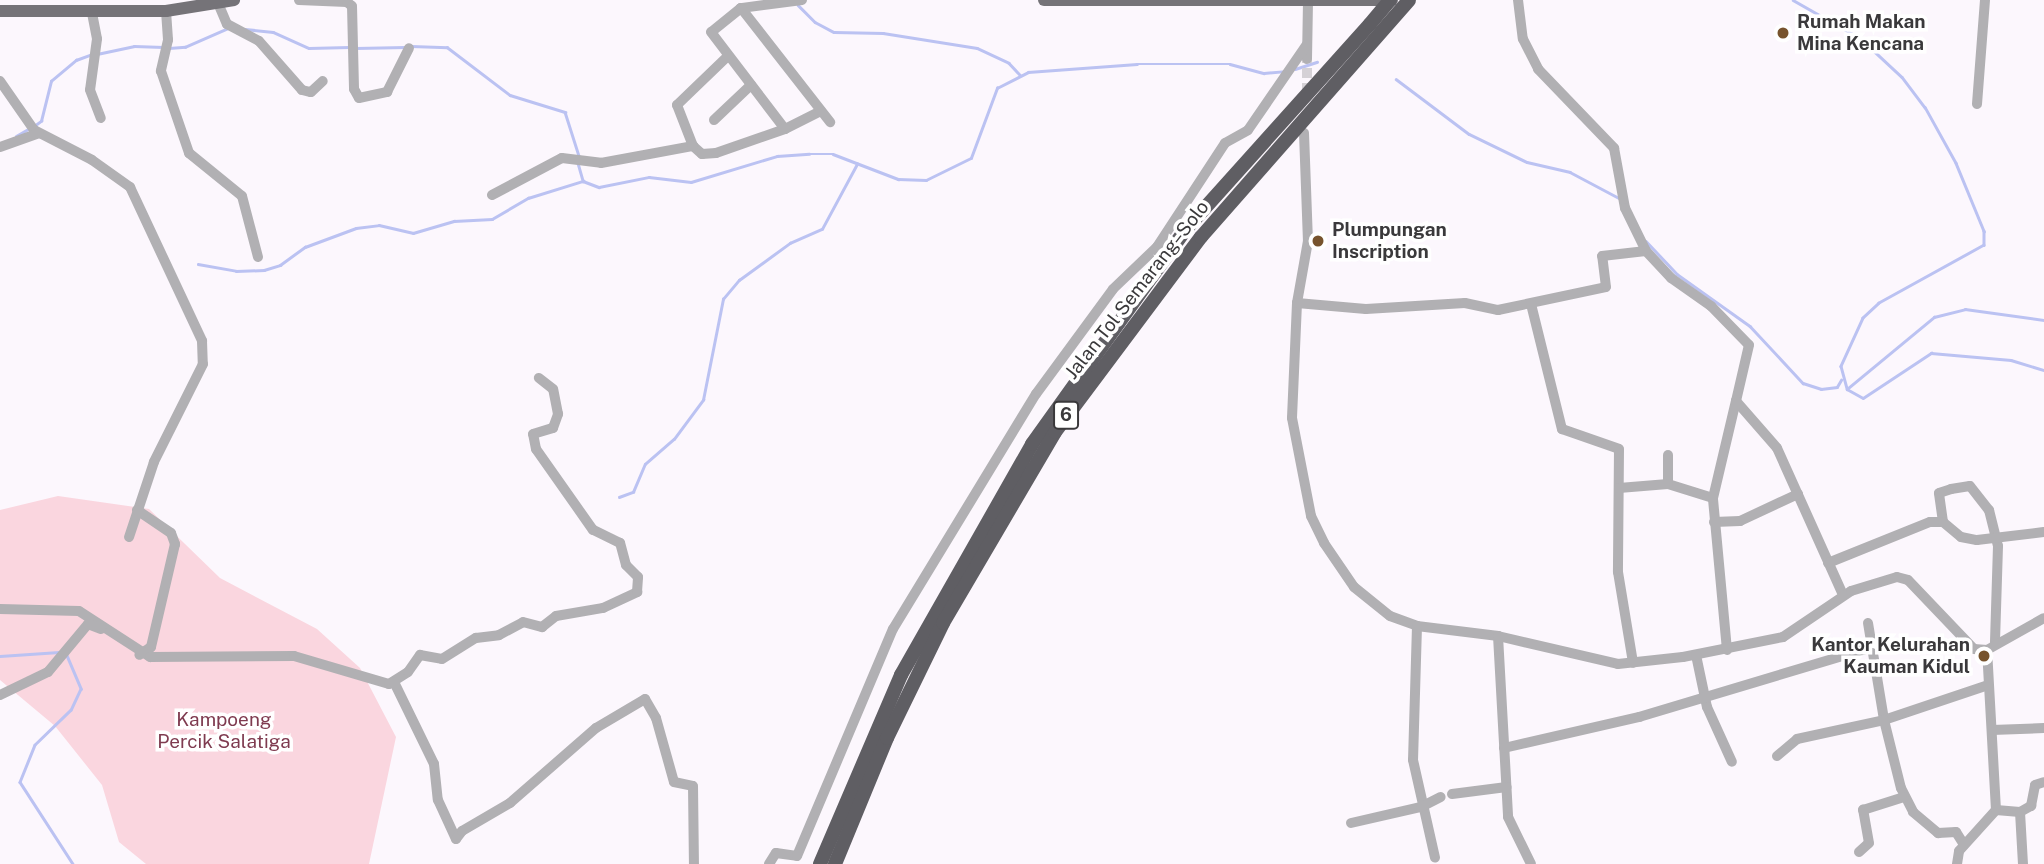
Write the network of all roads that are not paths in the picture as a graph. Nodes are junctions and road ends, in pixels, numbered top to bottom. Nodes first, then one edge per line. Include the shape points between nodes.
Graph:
1 (234, 0) edge
2 (299, 0) edge
3 (1044, 0) edge
4 (1391, 0) edge
5 (1409, 0) edge
6 (1518, 0) edge
7 (1985, 0) edge
8 (798, 1) edge
9 (1066, 1) edge
10 (1255, 1) edge
11 (1339, 1) edge
12 (218, 4) junction
13 (1308, 4) junction
14 (741, 8) junction
15 (0, 11) edge
16 (166, 11) junction
17 (92, 13) junction
18 (1307, 44) junction
19 (409, 48) dead end
20 (728, 56) junction
21 (1307, 59) tunnel mouth
22 (0, 81) edge
23 (323, 81) dead end
24 (751, 85) junction
25 (1977, 104) dead end
26 (821, 111) junction
27 (101, 118) dead end
28 (715, 120) dead end
29 (830, 122) dead end
30 (34, 129) junction
31 (785, 129) junction
32 (1304, 133) dead end
33 (693, 146) junction
34 (0, 147) edge
35 (492, 195) dead end
36 (1646, 251) junction
37 (258, 257) dead end
38 (1297, 303) junction
39 (1531, 304) junction
40 (539, 378) dead end
41 (1736, 401) junction
42 (1668, 455) dead end
43 (1668, 484) junction
44 (1619, 488) junction
45 (1798, 494) junction
46 (1713, 498) junction
47 (137, 510) junction
48 (1714, 522) junction
49 (1943, 523) junction
50 (2044, 532) edge
51 (129, 537) dead end
52 (1997, 537) junction
53 (1828, 563) junction
54 (1843, 595) junction
55 (0, 609) edge
56 (2044, 618) edge
57 (1868, 623) dead end
58 (1417, 626) junction
59 (1498, 636) junction
60 (1872, 647) junction
61 (1991, 647) junction
62 (1727, 650) junction
63 (145, 654) junction
64 (1696, 655) junction
65 (1633, 663) junction
66 (394, 682) junction
67 (1988, 685) junction
68 (0, 695) edge
69 (1705, 696) junction
70 (1884, 720) junction
71 (2044, 728) edge
72 (1992, 730) junction
73 (1504, 748) junction
74 (1777, 756) dead end
75 (1732, 762) dead end
76 (2044, 782) edge
77 (1507, 788) junction
78 (1904, 797) junction
79 (1421, 807) junction
80 (1996, 810) junction
81 (2020, 811) junction
82 (1351, 823) dead end
83 (1964, 845) junction
84 (1859, 852) dead end
85 (1435, 858) dead end
86 (694, 864) edge
87 (769, 864) edge
88 (820, 864) edge
89 (835, 864) edge
90 (1531, 864) edge
91 (1957, 864) edge
92 (2023, 864) edge

1 - 12 main road
2 - 19 street via 350,3 354,89 359,98 387,92
3 - 9 main road
4 - 11 main road
4 - 88 highway, Jalan Tol Semarang–Solo / 6, bridge via 1186,229 1032,444 901,675
5 - 89 highway, Jalan Tol Semarang–Solo / 6 via 1201,237 1055,432 943,623 887,738
6 - 36 street via 1520,24 1534,63 1614,148 1621,196
7 - 25 street
8 - 14 street
9 - 10 main road
10 - 13 main road
11 - 13 main road
12 - 16 main road
12 - 23 street via 230,27 259,41 302,90 310,92
13 - 18 street
14 - 20 street via 711,32
14 - 26 street
15 - 17 main road
16 - 17 main road
16 - 37 street via 169,40 162,61 163,80 189,153 242,196
17 - 27 street via 96,53 90,90
18 - 21 street
18 - 87 street via 1248,130 1226,143 1157,247 1113,289 1036,394 894,629 797,856 776,853
20 - 24 street
20 - 33 street via 677,105
22 - 30 street
24 - 28 street
24 - 31 street
26 - 29 street
26 - 31 street
30 - 34 street
30 - 47 street via 130,187 204,349 203,364 154,462
31 - 33 street via 716,153 702,154
32 - 38 street via 1308,241
33 - 35 street via 613,161 552,161
36 - 39 street via 1602,256 1606,287
36 - 41 street via 1746,340 1749,350
38 - 39 street via 1366,309 1465,303 1498,310
38 - 58 street via 1293,435 1311,516 1354,587 1390,616
39 - 44 street via 1559,425 1566,433 1619,449
40 - 66 street via 553,389 558,414 553,428 533,434 536,449 593,530 620,543 639,588 603,608 556,616 548,626 523,622 499,635 476,638 442,659 420,655
41 - 45 street via 1777,448
41 - 46 street
42 - 43 street
43 - 44 street
43 - 46 street
44 - 65 street via 1618,572
45 - 48 street via 1740,521
45 - 53 street
46 - 48 street
47 - 51 street
47 - 63 street via 174,537 160,613
48 - 62 street
49 - 52 street via 1966,538
49 - 52 street via 1939,493 1970,486 1989,510
49 - 53 street via 1912,527
50 - 52 street
52 - 61 street
53 - 54 street
54 - 61 street via 1891,578 1908,580 1977,650
54 - 62 street via 1791,634
55 - 63 street via 79,611
56 - 61 street
57 - 60 street
58 - 59 street
58 - 79 street via 1413,760
59 - 65 street via 1604,662
59 - 73 street
60 - 69 street
60 - 70 street
61 - 67 street
62 - 64 street
63 - 66 street via 294,656 316,666
63 - 68 street via 88,624 39,678
64 - 65 street
64 - 69 street
66 - 86 street via 434,764 438,800 456,839 510,803 596,728 645,699 656,718 674,782 693,786
67 - 70 street
67 - 72 street
69 - 73 street via 1639,717
69 - 75 street
70 - 74 street via 1797,739
70 - 78 street
71 - 72 street
72 - 80 street
73 - 77 street
76 - 81 street via 2035,785 2031,806
77 - 79 street via 1447,795
77 - 90 street via 1508,817
78 - 83 street via 1927,828 1938,834 1956,832
78 - 84 street via 1863,810 1869,843
79 - 82 street
79 - 85 street
80 - 81 street
80 - 83 street
81 - 92 street
83 - 91 street

